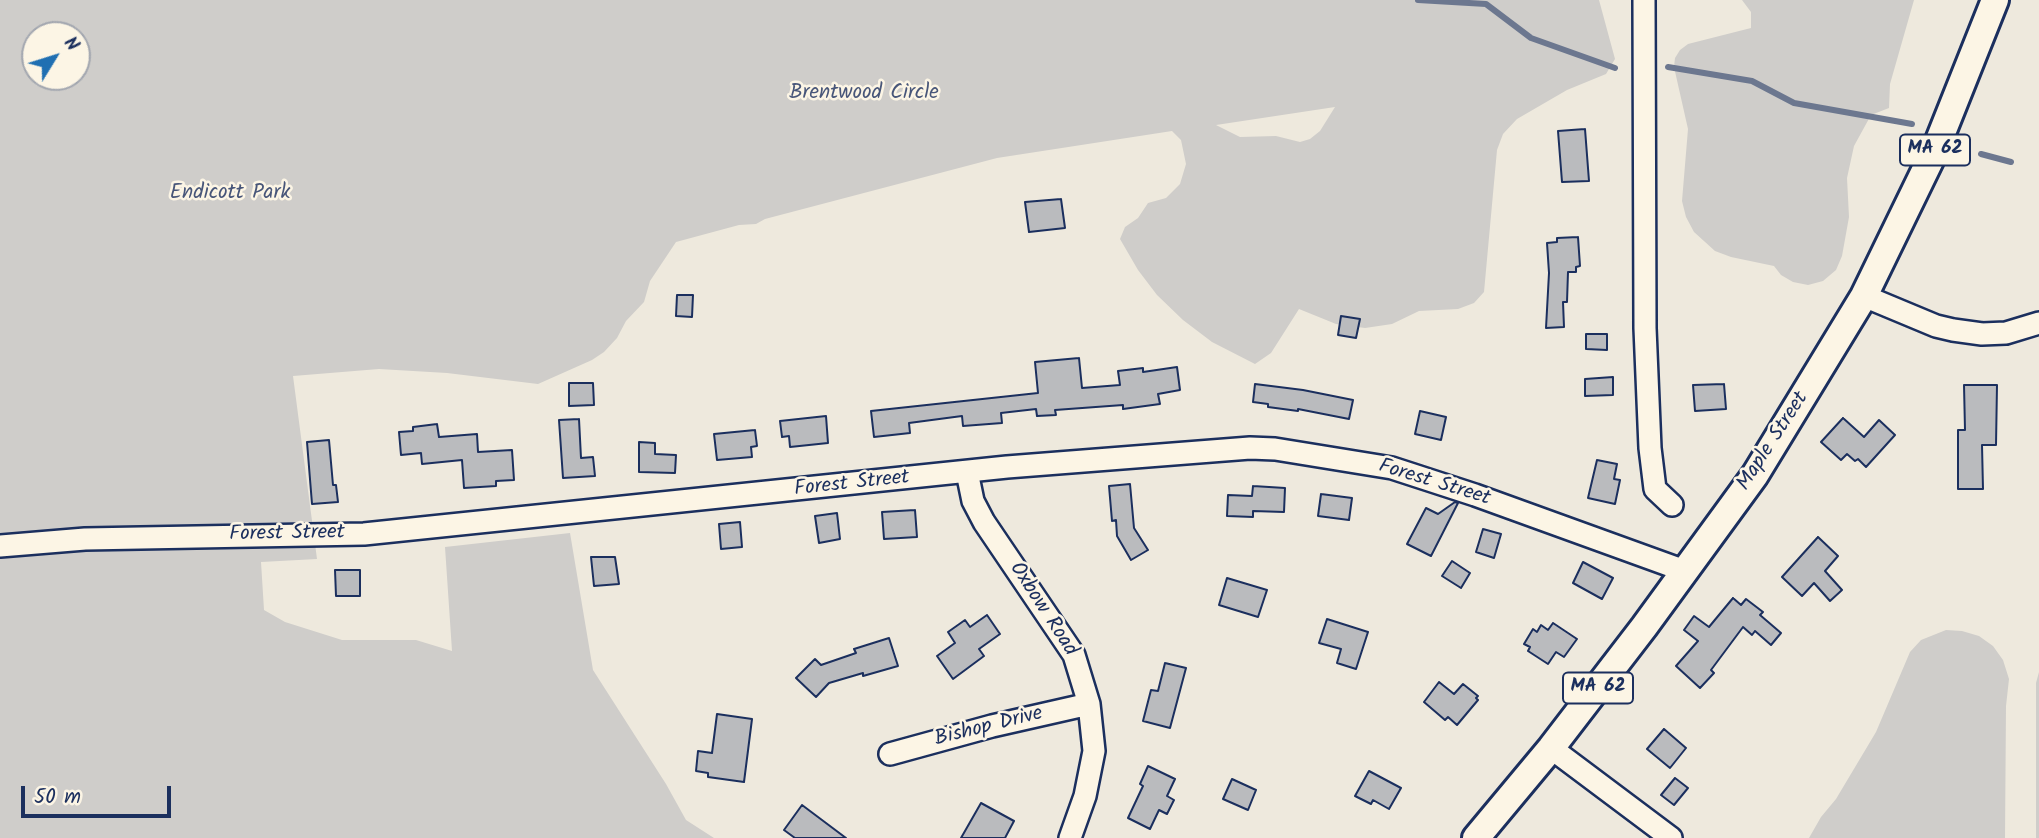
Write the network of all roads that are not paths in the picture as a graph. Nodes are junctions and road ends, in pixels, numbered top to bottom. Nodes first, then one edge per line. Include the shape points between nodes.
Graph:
1 (1644, 0) edge
2 (1995, 0) edge
3 (1864, 296) junction
4 (2039, 323) edge
5 (967, 472) junction
6 (1672, 505) dead end
7 (0, 545) edge
8 (1685, 571) junction
9 (1089, 704) junction
10 (1551, 748) junction
11 (890, 754) dead end
12 (1070, 838) edge
13 (1476, 838) edge
14 (1671, 838) edge

1 - 6 street via 1650,448 1655,489
2 - 3 main road, Maple Street / MA 62 via 1936,148
3 - 4 street via 1953,330 1982,334
3 - 8 main road, Maple Street / MA 62 via 1755,475
5 - 7 street, Forest Street via 364,534
5 - 8 street, Forest Street via 1275,449 1392,468
5 - 9 street, Oxbow Road via 973,501 984,522 1074,654
8 - 10 main road, Maple Street / MA 62
9 - 11 street, Bishop Drive
9 - 12 street, Oxbow Road via 1094,751
10 - 13 main road, Maple Street / MA 62
10 - 14 street

